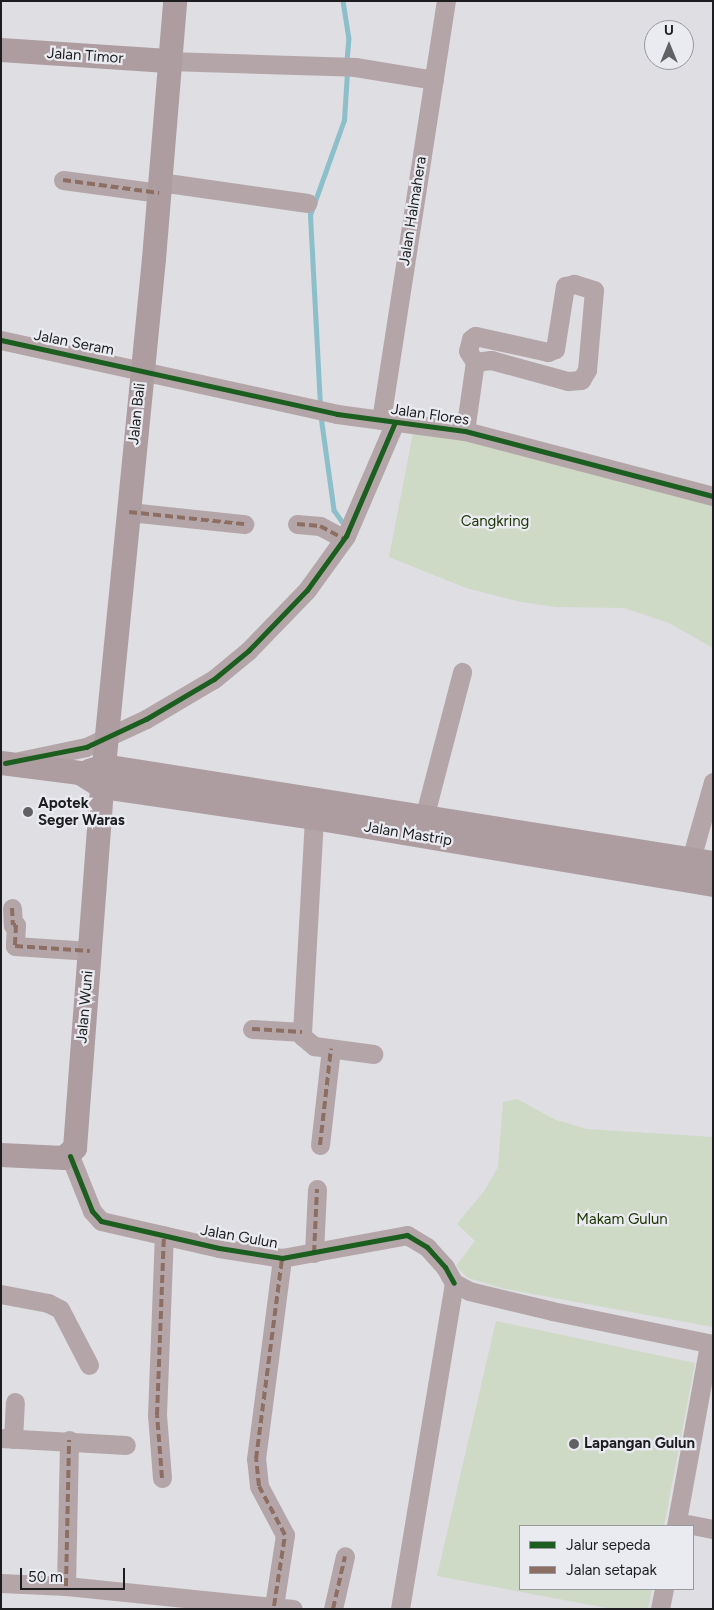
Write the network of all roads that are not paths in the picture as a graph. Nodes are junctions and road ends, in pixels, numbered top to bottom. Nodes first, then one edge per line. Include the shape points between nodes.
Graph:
1 (175, 1) edge
2 (446, 1) edge
3 (1, 50) edge
4 (168, 61) junction
5 (434, 80) junction
6 (63, 180) dead end
7 (159, 187) junction
8 (308, 203) dead end
9 (1, 340) edge
10 (476, 362) junction
11 (142, 370) junction
12 (388, 421) junction
13 (465, 431) junction
14 (713, 496) edge
15 (129, 512) junction
16 (244, 524) dead end
17 (296, 524) dead end
18 (345, 537) junction
19 (462, 672) dead end
20 (106, 737) junction
21 (3, 763) edge
22 (103, 777) junction
23 (713, 782) edge
24 (314, 818) junction
25 (424, 818) junction
26 (706, 829) edge
27 (507, 840) junction
28 (702, 861) edge
29 (713, 885) edge
30 (12, 908) dead end
31 (90, 951) junction
32 (252, 1029) dead end
33 (302, 1032) junction
34 (332, 1049) junction
35 (373, 1054) dead end
36 (320, 1145) dead end
37 (1, 1155) edge
38 (70, 1156) junction
39 (317, 1190) dead end
40 (164, 1235) junction
41 (314, 1253) junction
42 (282, 1258) junction
43 (454, 1283) junction
44 (1, 1294) edge
45 (711, 1344) edge
46 (90, 1365) dead end
47 (14, 1402) dead end
48 (7, 1438) edge
49 (69, 1440) junction
50 (126, 1445) dead end
51 (162, 1478) dead end
52 (676, 1524) edge
53 (694, 1526) edge
54 (713, 1529) edge
55 (345, 1556) dead end
56 (1, 1584) edge
57 (66, 1586) junction
58 (664, 1590) edge
59 (274, 1606) junction
60 (293, 1609) edge
61 (333, 1609) edge
62 (400, 1609) edge
63 (660, 1609) edge

1 - 4 main road, Jalan Bali
2 - 5 street, Jalan Halmahera
3 - 4 main road, Jalan Timor
4 - 5 street via 349,66
4 - 7 main road, Jalan Bali
5 - 12 street, Jalan Halmahera
6 - 7 street
7 - 8 street
7 - 11 main road, Jalan Bali
9 - 11 street, Jalan Seram
10 - 10 street via 491,360 568,381 581,380 587,370 594,290 574,284 565,286 555,349 548,352 475,336 468,351
10 - 13 street
11 - 12 street, Jalan Flores via 310,409
11 - 15 main road, Jalan Bali
12 - 13 street, Jalan Flores
12 - 18 street, Jalan Halmahera via 356,517
13 - 14 street, Jalan Flores
15 - 16 street
15 - 20 main road, Jalan Bali
17 - 18 street via 320,526
18 - 20 street, Jalan Halmahera via 308,590 249,650 181,701
19 - 25 street
20 - 21 street, Jalan Halmahera via 86,747
20 - 22 main road, Jalan Bali
21 - 22 main road
22 - 24 main road, Jalan Mastrip
22 - 25 main road, Jalan Mastrip
22 - 31 main road, Jalan Wuni
23 - 26 street
24 - 27 main road, Jalan Mastrip
24 - 33 street
25 - 27 main road, Jalan Mastrip
26 - 28 street
27 - 28 main road, Jalan Mastrip
27 - 29 main road, Jalan Mastrip
30 - 31 street via 13,924 16,924 15,946
31 - 38 main road, Jalan Wuni via 74,1148
32 - 33 street
33 - 34 street via 307,1043
34 - 35 street
34 - 36 street
37 - 38 main road via 44,1159
38 - 40 street, Jalan Gulun via 95,1217 110,1224
39 - 41 street
40 - 42 street, Jalan Gulun
40 - 51 street via 157,1415
41 - 42 street, Jalan Gulun
41 - 43 street, Jalan Gulun via 407,1235 427,1247
42 - 59 street via 256,1459 259,1486 285,1535
43 - 45 street via 469,1291
43 - 62 street
44 - 46 street via 48,1303 60,1309
45 - 52 street
47 - 48 street
48 - 49 street
49 - 50 street
49 - 57 street
53 - 54 street
55 - 61 street
56 - 57 street
57 - 59 street
58 - 63 street
59 - 60 street

